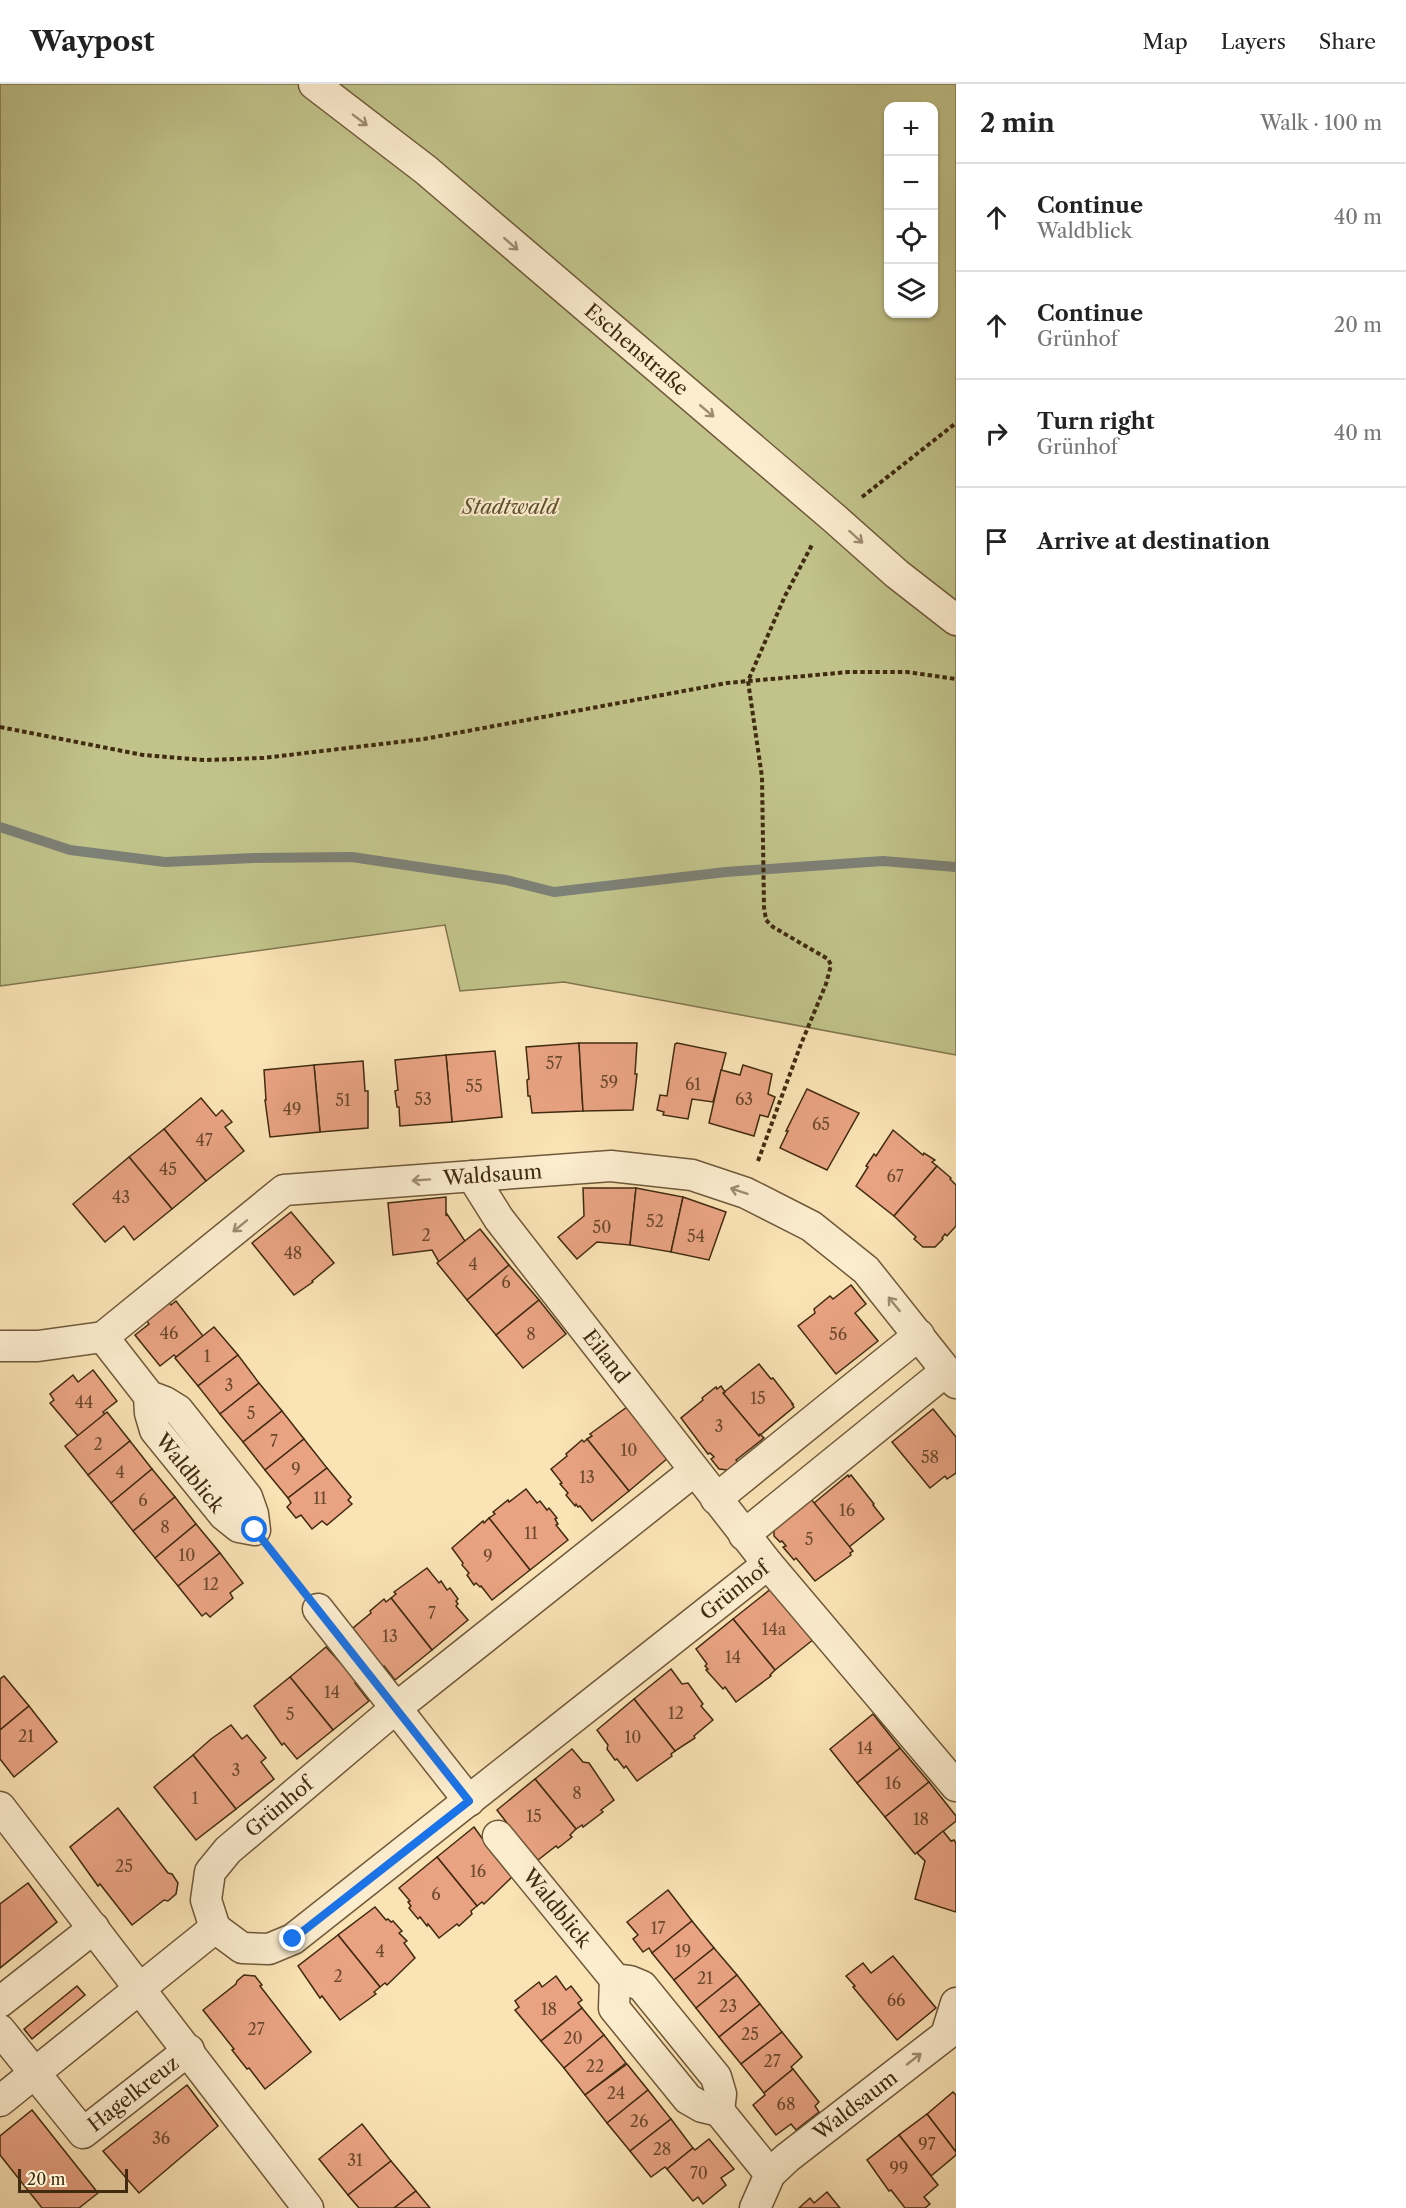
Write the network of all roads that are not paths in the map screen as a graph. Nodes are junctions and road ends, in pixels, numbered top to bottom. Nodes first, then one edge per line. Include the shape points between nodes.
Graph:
1 (314, 84) edge
2 (956, 620) edge
3 (472, 1176) junction
4 (919, 1335) junction
5 (103, 1337) junction
6 (0, 1346) edge
7 (951, 1377) edge
8 (694, 1471) junction
9 (716, 1499) junction
10 (255, 1530) road end
11 (744, 1535) junction
12 (768, 1564) junction
13 (318, 1609) road end
14 (396, 1708) junction
15 (956, 1786) edge
16 (469, 1801) junction
17 (0, 1807) edge
18 (498, 1836) dead end
19 (94, 1928) junction
20 (215, 1928) junction
21 (141, 1989) junction
22 (0, 2002) edge
23 (956, 2003) edge
24 (0, 2030) edge
25 (189, 2050) junction
26 (34, 2074) junction
27 (0, 2101) edge
28 (770, 2174) junction
29 (308, 2208) edge
30 (755, 2208) edge

1 -> 2 street, Eschenstraße via 426,170 897,574
4 -> 3 street, Waldsaum via 866,1270 811,1226 746,1193 692,1176 611,1166
3 -> 5 street, Waldsaum via 284,1190
3 - 8 street, Eiland via 499,1219
4 - 7 street, Waldsaum
4 - 9 street
5 - 6 street via 38,1346
5 - 10 street, Waldblick via 149,1396 155,1430 224,1515 239,1527
7 - 11 street, Grünhof
8 - 9 street, Eiland
8 - 14 street, Grünhof
9 - 11 street, Eiland
11 - 12 street, Grünhof
12 - 15 street
12 - 16 street, Grünhof
13 - 14 street
14 - 16 street
14 - 20 street, Grünhof via 228,1850 210,1872 206,1900
16 - 20 street, Grünhof via 293,1939 269,1949 242,1948
17 - 19 street, Hagelkreuz
18 - 28 street, Waldblick via 615,1979 642,1986 716,2077 720,2111
19 - 21 street, Hagelkreuz
19 - 22 street
20 - 21 street
21 - 25 street, Hagelkreuz
21 - 26 street
28 -> 23 street, Waldsaum via 946,2035
24 - 26 street, Hagelkreuz
25 - 26 street, Hagelkreuz via 83,2133
25 - 29 street, Hagelkreuz
26 - 27 street
28 - 30 street, Waldsaum

